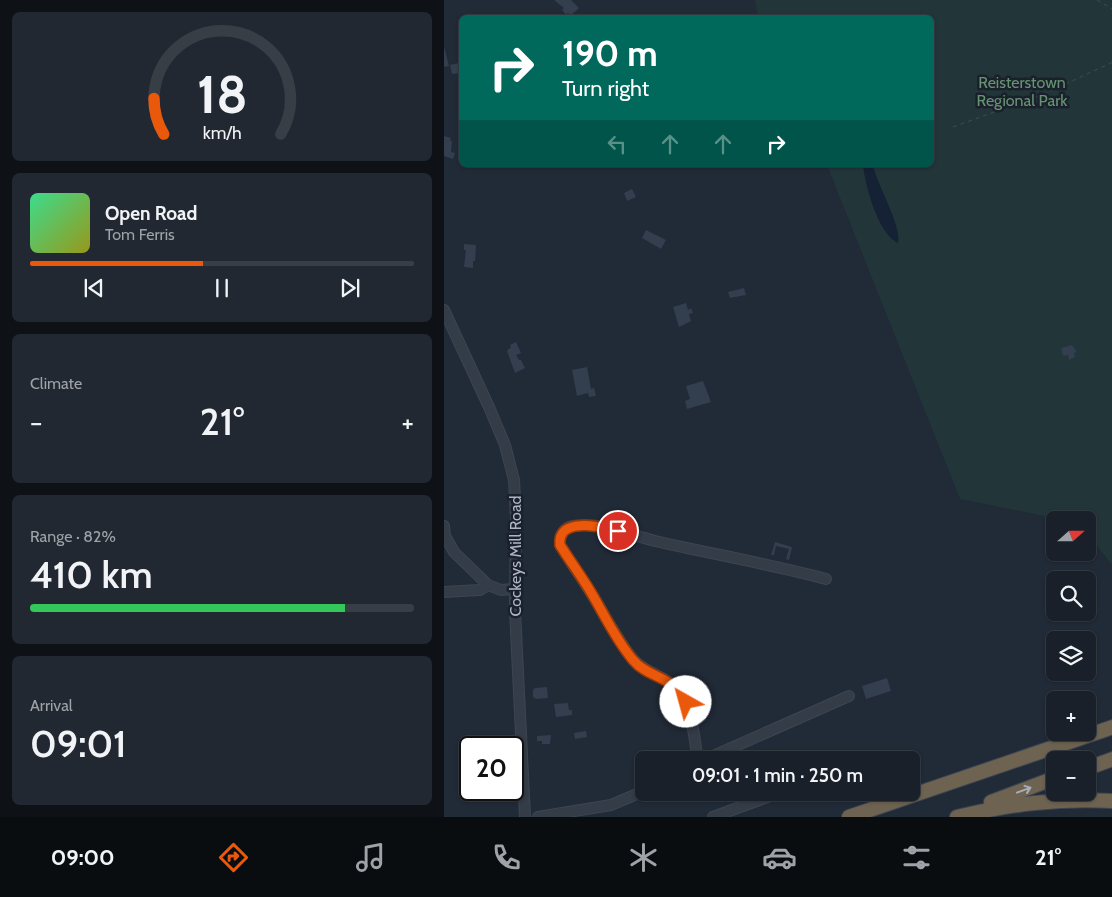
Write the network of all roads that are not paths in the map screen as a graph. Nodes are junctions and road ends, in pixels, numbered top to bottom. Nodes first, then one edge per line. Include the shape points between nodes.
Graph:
1 (444, 310) edge
2 (444, 526) edge
3 (826, 579) dead end
4 (488, 586) junction
5 (514, 589) junction
6 (444, 592) edge
7 (849, 696) dead end
8 (1112, 727) edge
9 (1112, 736) edge
10 (696, 751) edge
11 (724, 751) edge
12 (1112, 759) edge
13 (1096, 765) edge
14 (969, 777) junction
15 (1046, 781) edge
16 (635, 795) edge
17 (757, 801) edge
18 (1112, 801) edge
19 (524, 817) edge
20 (538, 817) edge
21 (713, 817) edge
22 (849, 817) edge
23 (945, 817) edge
24 (957, 817) edge

1 - 5 street, Cockeys Mill Road via 510,462 516,496
2 - 4 street via 445,536 454,552
3 - 10 street via 599,526 573,526 562,533 560,545 634,661 680,690 686,702
4 - 5 street
4 - 6 street via 480,590
5 - 19 street, Cockeys Mill Road
7 - 11 street
8 - 14 highway
9 - 14 highway
12 - 13 highway
14 - 22 highway
23 -> 15 highway
16 - 20 street via 611,805
17 - 21 street
18 - 24 highway via 1029,802

